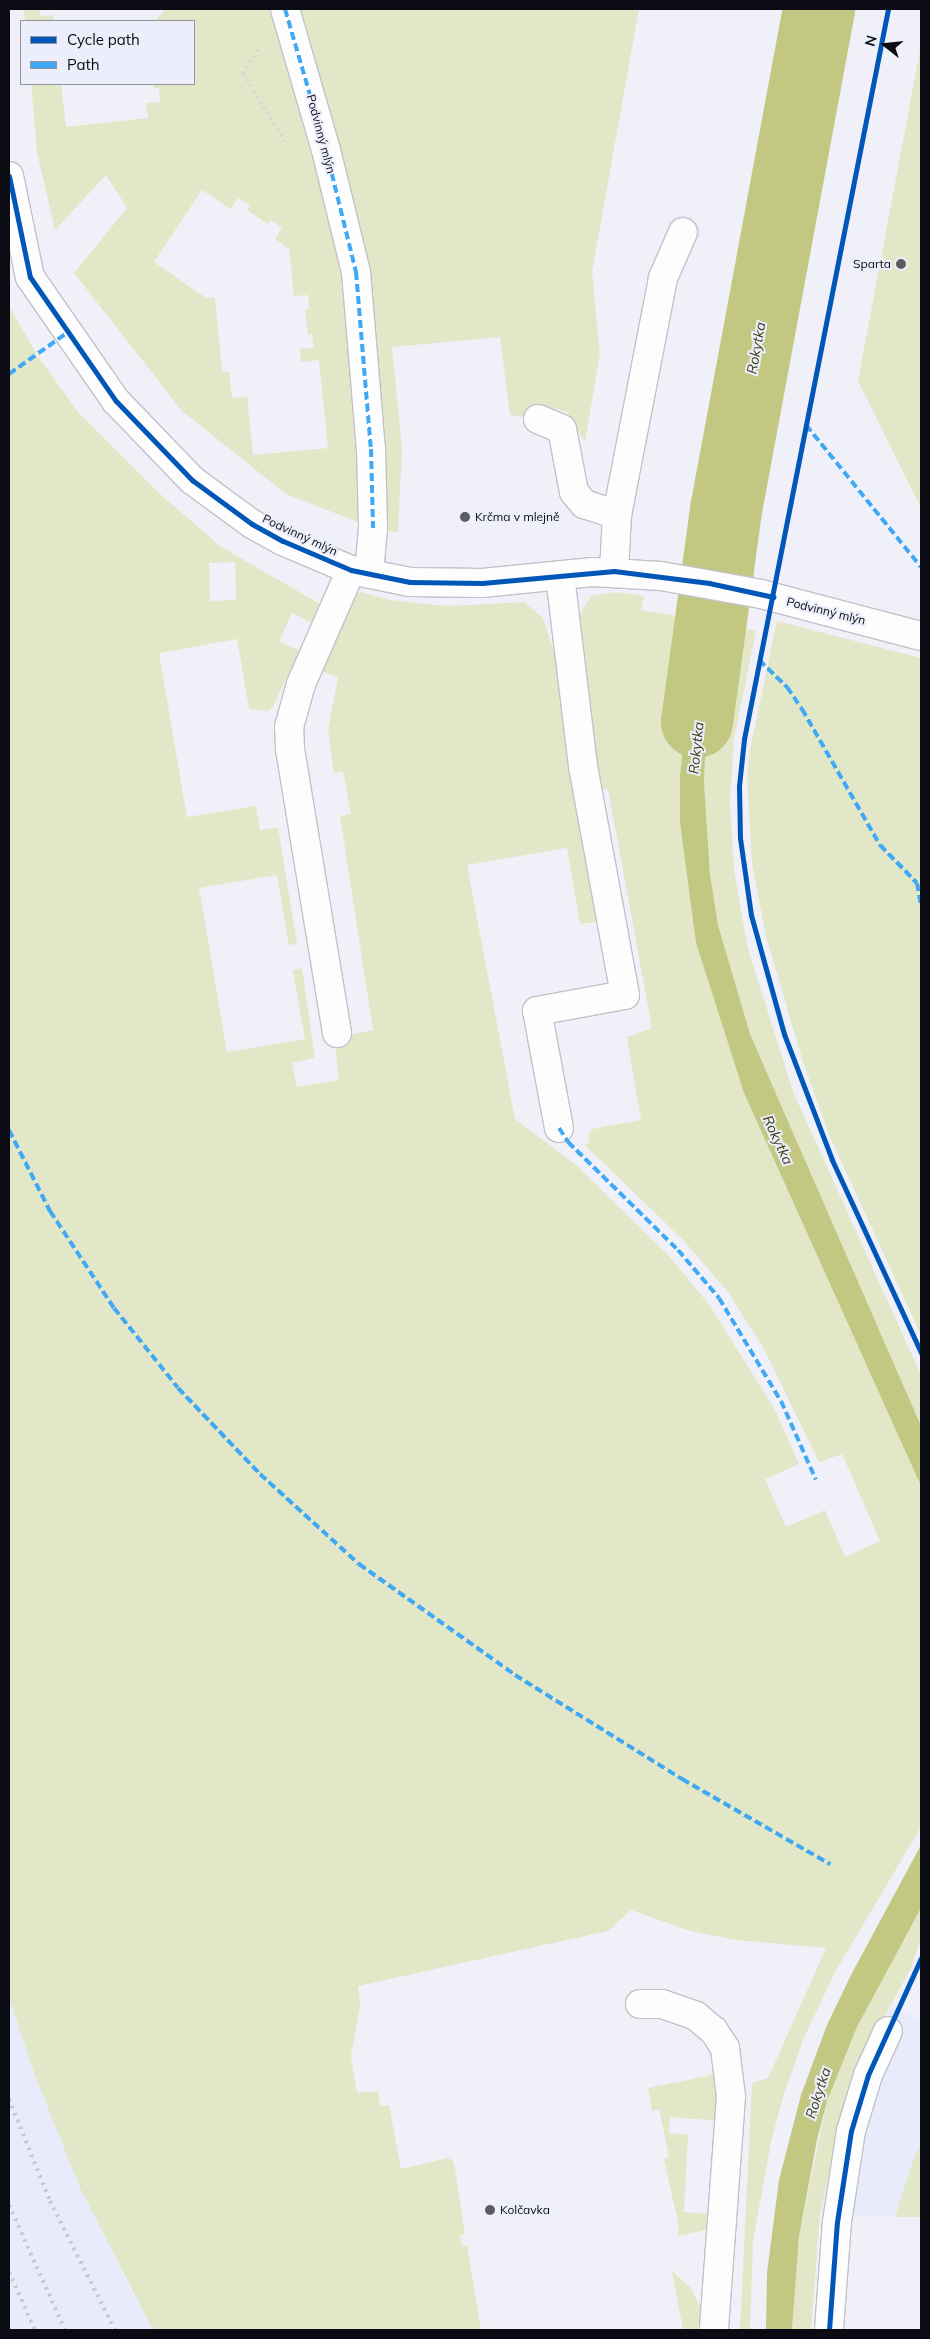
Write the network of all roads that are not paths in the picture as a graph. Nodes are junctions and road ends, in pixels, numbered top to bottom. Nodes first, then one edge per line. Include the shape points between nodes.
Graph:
1 (285, 9) edge
2 (9, 176) edge
3 (683, 232) dead end
4 (538, 419) dead end
5 (617, 515) junction
6 (360, 572) junction
7 (614, 572) junction
8 (560, 575) junction
9 (921, 636) edge
10 (337, 1033) dead end
11 (558, 1128) dead end
12 (640, 2004) dead end
13 (888, 2031) dead end
14 (714, 2330) edge
15 (829, 2330) edge

1 - 6 street, Podvinný mlýn via 326,150 356,272 371,449 373,528
2 - 6 street, Podvinný mlýn via 30,278 116,401 192,480 223,504 283,541
3 - 5 street via 663,278
4 - 5 street via 562,429 574,492 584,504
5 - 7 street
6 - 8 street, Podvinný mlýn via 443,584
6 - 10 street, Podvinný mlýn via 301,684 289,726 290,750
7 - 8 street, Podvinný mlýn
7 - 9 street, Podvinný mlýn via 661,576 761,594
8 - 11 street via 583,766 625,994 537,1011
12 - 14 street via 678,2008 696,2016 714,2031 725,2048 731,2089 724,2229
13 - 15 street via 868,2075 851,2131 837,2222

